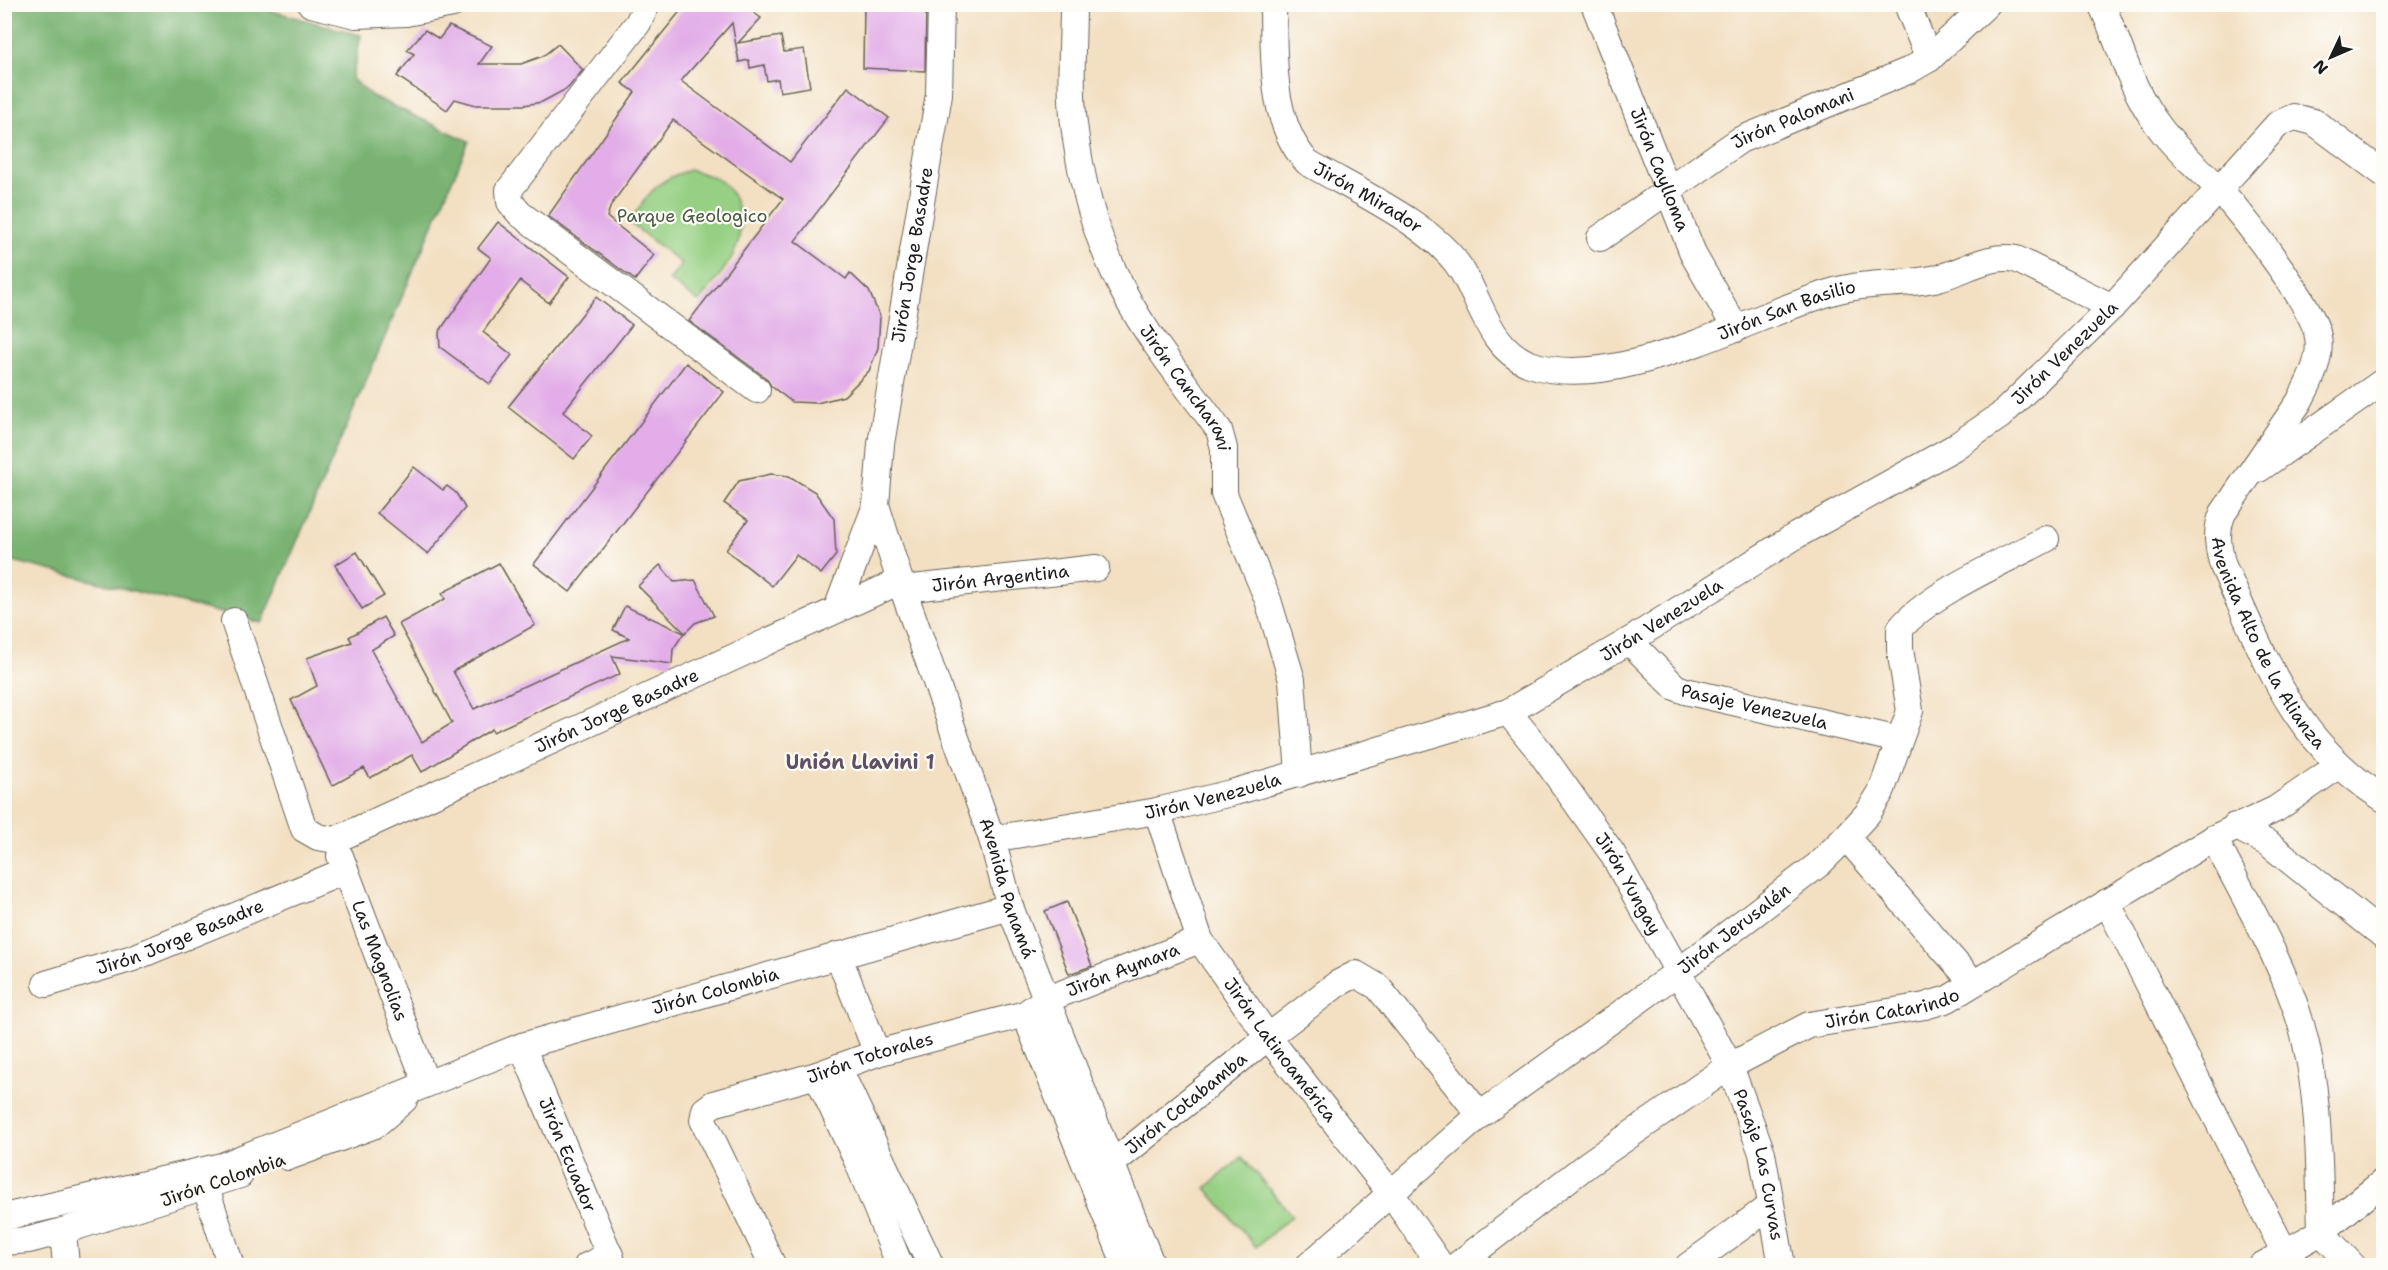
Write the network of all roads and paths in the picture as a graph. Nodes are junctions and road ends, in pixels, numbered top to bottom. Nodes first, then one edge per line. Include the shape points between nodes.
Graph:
1 (312, 4) edge
2 (453, 4) edge
3 (647, 4) edge
4 (941, 4) edge
5 (1073, 4) edge
6 (1273, 4) edge
7 (1594, 4) edge
8 (1907, 4) edge
9 (1987, 4) edge
10 (2101, 4) edge
11 (1929, 59) junction
12 (2384, 174) edge
13 (2218, 188) junction
14 (1669, 192) junction
15 (1600, 238) dead end
16 (2112, 307) junction
17 (1481, 309) joint
18 (1736, 329) junction
19 (2384, 381) edge
20 (757, 390) dead end
21 (2245, 479) junction
22 (876, 505) junction
23 (2046, 539) dead end
24 (1096, 568) dead end
25 (901, 585) junction
26 (837, 609) junction
27 (234, 621) dead end
28 (1629, 641) junction
29 (1508, 712) junction
30 (1899, 740) junction
31 (2338, 766) junction
32 (1299, 774) junction
33 (2384, 799) edge
34 (1157, 811) junction
35 (2224, 832) junction
36 (1846, 837) junction
37 (992, 838) junction
38 (335, 840) junction
39 (345, 871) junction
40 (2107, 902) junction
41 (1010, 907) junction
42 (2384, 936) edge
43 (1200, 940) junction
44 (838, 955) junction
45 (1678, 972) junction
46 (1973, 983) junction
47 (46, 984) dead end
48 (1035, 1007) junction
49 (1268, 1037) junction
50 (522, 1046) junction
51 (877, 1053) junction
52 (1730, 1066) junction
53 (827, 1071) junction
54 (426, 1083) junction
55 (1480, 1115) junction
56 (1110, 1165) junction
57 (2384, 1182) edge
58 (206, 1188) junction
59 (1392, 1195) junction
60 (1770, 1206) junction
61 (4, 1217) edge
62 (63, 1231) junction
63 (2321, 1232) junction
64 (4, 1242) edge
65 (2285, 1253) junction
66 (603, 1262) edge
67 (66, 1266) edge
68 (231, 1266) edge
69 (772, 1266) edge
70 (900, 1266) edge
71 (931, 1266) edge
72 (1126, 1266) edge
73 (1152, 1266) edge
74 (1308, 1266) edge
75 (1441, 1266) edge
76 (1456, 1266) edge
77 (1688, 1266) edge
78 (1782, 1266) edge
79 (2261, 1266) edge
80 (2353, 1266) edge

1 - 2 street via 356,15 406,13
3 - 20 street via 638,22 509,190 510,202 520,214
4 - 22 street, Jirón Jorge Basadre via 939,94 881,444
5 - 32 street, Jirón Cancharani via 1074,122 1083,176 1102,242 1115,276 1150,334 1219,430 1224,448 1224,494 1268,600 1292,680
6 - 17 street, Jirón Mirador via 1274,76 1293,146 1307,162 1433,237 1461,270
7 - 14 street, Jirón Caylloma
8 - 11 street
9 - 11 street, Jirón Palomani
10 - 13 street, Avenida Alto de la Alianza via 2133,87 2148,111 2170,141
11 - 14 street, Jirón Palomani via 1740,140
12 - 13 street via 2325,129 2294,117 2266,135
13 - 16 street, Jirón Venezuela
13 - 21 street, Avenida Alto de la Alianza via 2304,302 2319,338 2313,370 2299,402
14 - 15 street, Jirón Palomani
14 - 18 street, Jirón Caylloma via 1694,256
16 - 18 street, Jirón San Basilio via 2016,259 2000,256 1941,277 1836,291
16 - 28 street, Jirón Venezuela via 2000,416 1953,448 1797,535
17 - 18 street, Jirón San Basilio via 1504,347 1530,364 1561,369 1605,369 1635,363
19 - 21 street
21 - 31 street, Avenida Alto de la Alianza via 2218,525 2223,566 2285,699 2307,732
22 - 25 street, Avenida Panamá
22 - 26 street
23 - 30 street, Jirón Jerusalén via 1955,589 1900,629 1910,711
24 - 25 street, Jirón Argentina
25 - 26 street, Jirón Jorge Basadre
25 - 37 street, Avenida Panamá
26 - 38 street, Jirón Jorge Basadre
27 - 38 street via 304,829
28 - 29 street, Jirón Venezuela
28 - 30 street, Pasaje Venezuela via 1675,687 1685,691
29 - 32 street, Jirón Venezuela
29 - 45 street, Jirón Yungay via 1612,853
30 - 36 street, Jirón Jerusalén via 1881,792
31 - 33 street, Avenida Alto de la Alianza
31 - 35 street, Jirón Catarindo via 2276,809
32 - 34 street, Jirón Venezuela
34 - 37 street, Jirón Venezuela
34 - 43 street, Jirón Latinoamérica
35 - 40 street, Jirón Catarindo
35 - 42 street via 2269,844
35 - 63 street via 2301,1024 2320,1153
36 - 45 street, Jirón Jerusalén via 1819,864
36 - 46 street
37 - 41 street, Avenida Panamá
38 - 39 street, Las Magnolias
39 - 47 street, Jirón Jorge Basadre via 133,958
39 - 54 street, Las Magnolias
40 - 46 street, Jirón Catarindo
40 - 65 street
41 - 44 street, Jirón Colombia
41 - 48 street, Avenida Panamá
43 - 48 street, Jirón Aymara
43 - 49 street, Jirón Latinoamérica
44 - 50 street, Jirón Colombia
44 - 51 street
45 - 52 street, Jirón Yungay
45 - 55 street, Jirón Jerusalén
46 - 52 street, Jirón Catarindo via 1948,999 1925,1006 1809,1025
48 - 51 street, Jirón Totorales
48 - 56 street, Avenida Panamá
48 - 72 street, Avenida Panamá
49 - 55 street, Jirón Cotabamba via 1356,974 1378,987
49 - 56 street, Jirón Cotabamba
49 - 59 street, Jirón Latinoamérica
50 - 54 street, Jirón Colombia
50 - 66 street, Jirón Ecuador
51 - 53 street, Jirón Totorales
52 - 60 street, Pasaje Las Curvas via 1762,1153 1770,1185
52 - 76 street, Jirón Catarindo via 1588,1164
53 - 69 street, Jirón Totorales via 713,1104 705,1110 703,1120
53 - 70 street
53 - 71 street
54 - 58 street, Jirón Colombia via 375,1125
54 - 61 street, Jirón Colombia via 222,1166
55 - 59 street, Jirón Jerusalén
56 - 73 street, Avenida Panamá
57 - 63 street
58 - 62 street, Jirón Colombia
58 - 68 street
59 - 74 street, Jirón Jerusalén
59 - 75 street, Jirón Latinoamérica
60 - 77 street
60 - 78 street, Pasaje Las Curvas
62 - 64 street, Jirón Colombia
62 - 67 street
63 - 65 street
63 - 80 street
65 - 79 street

